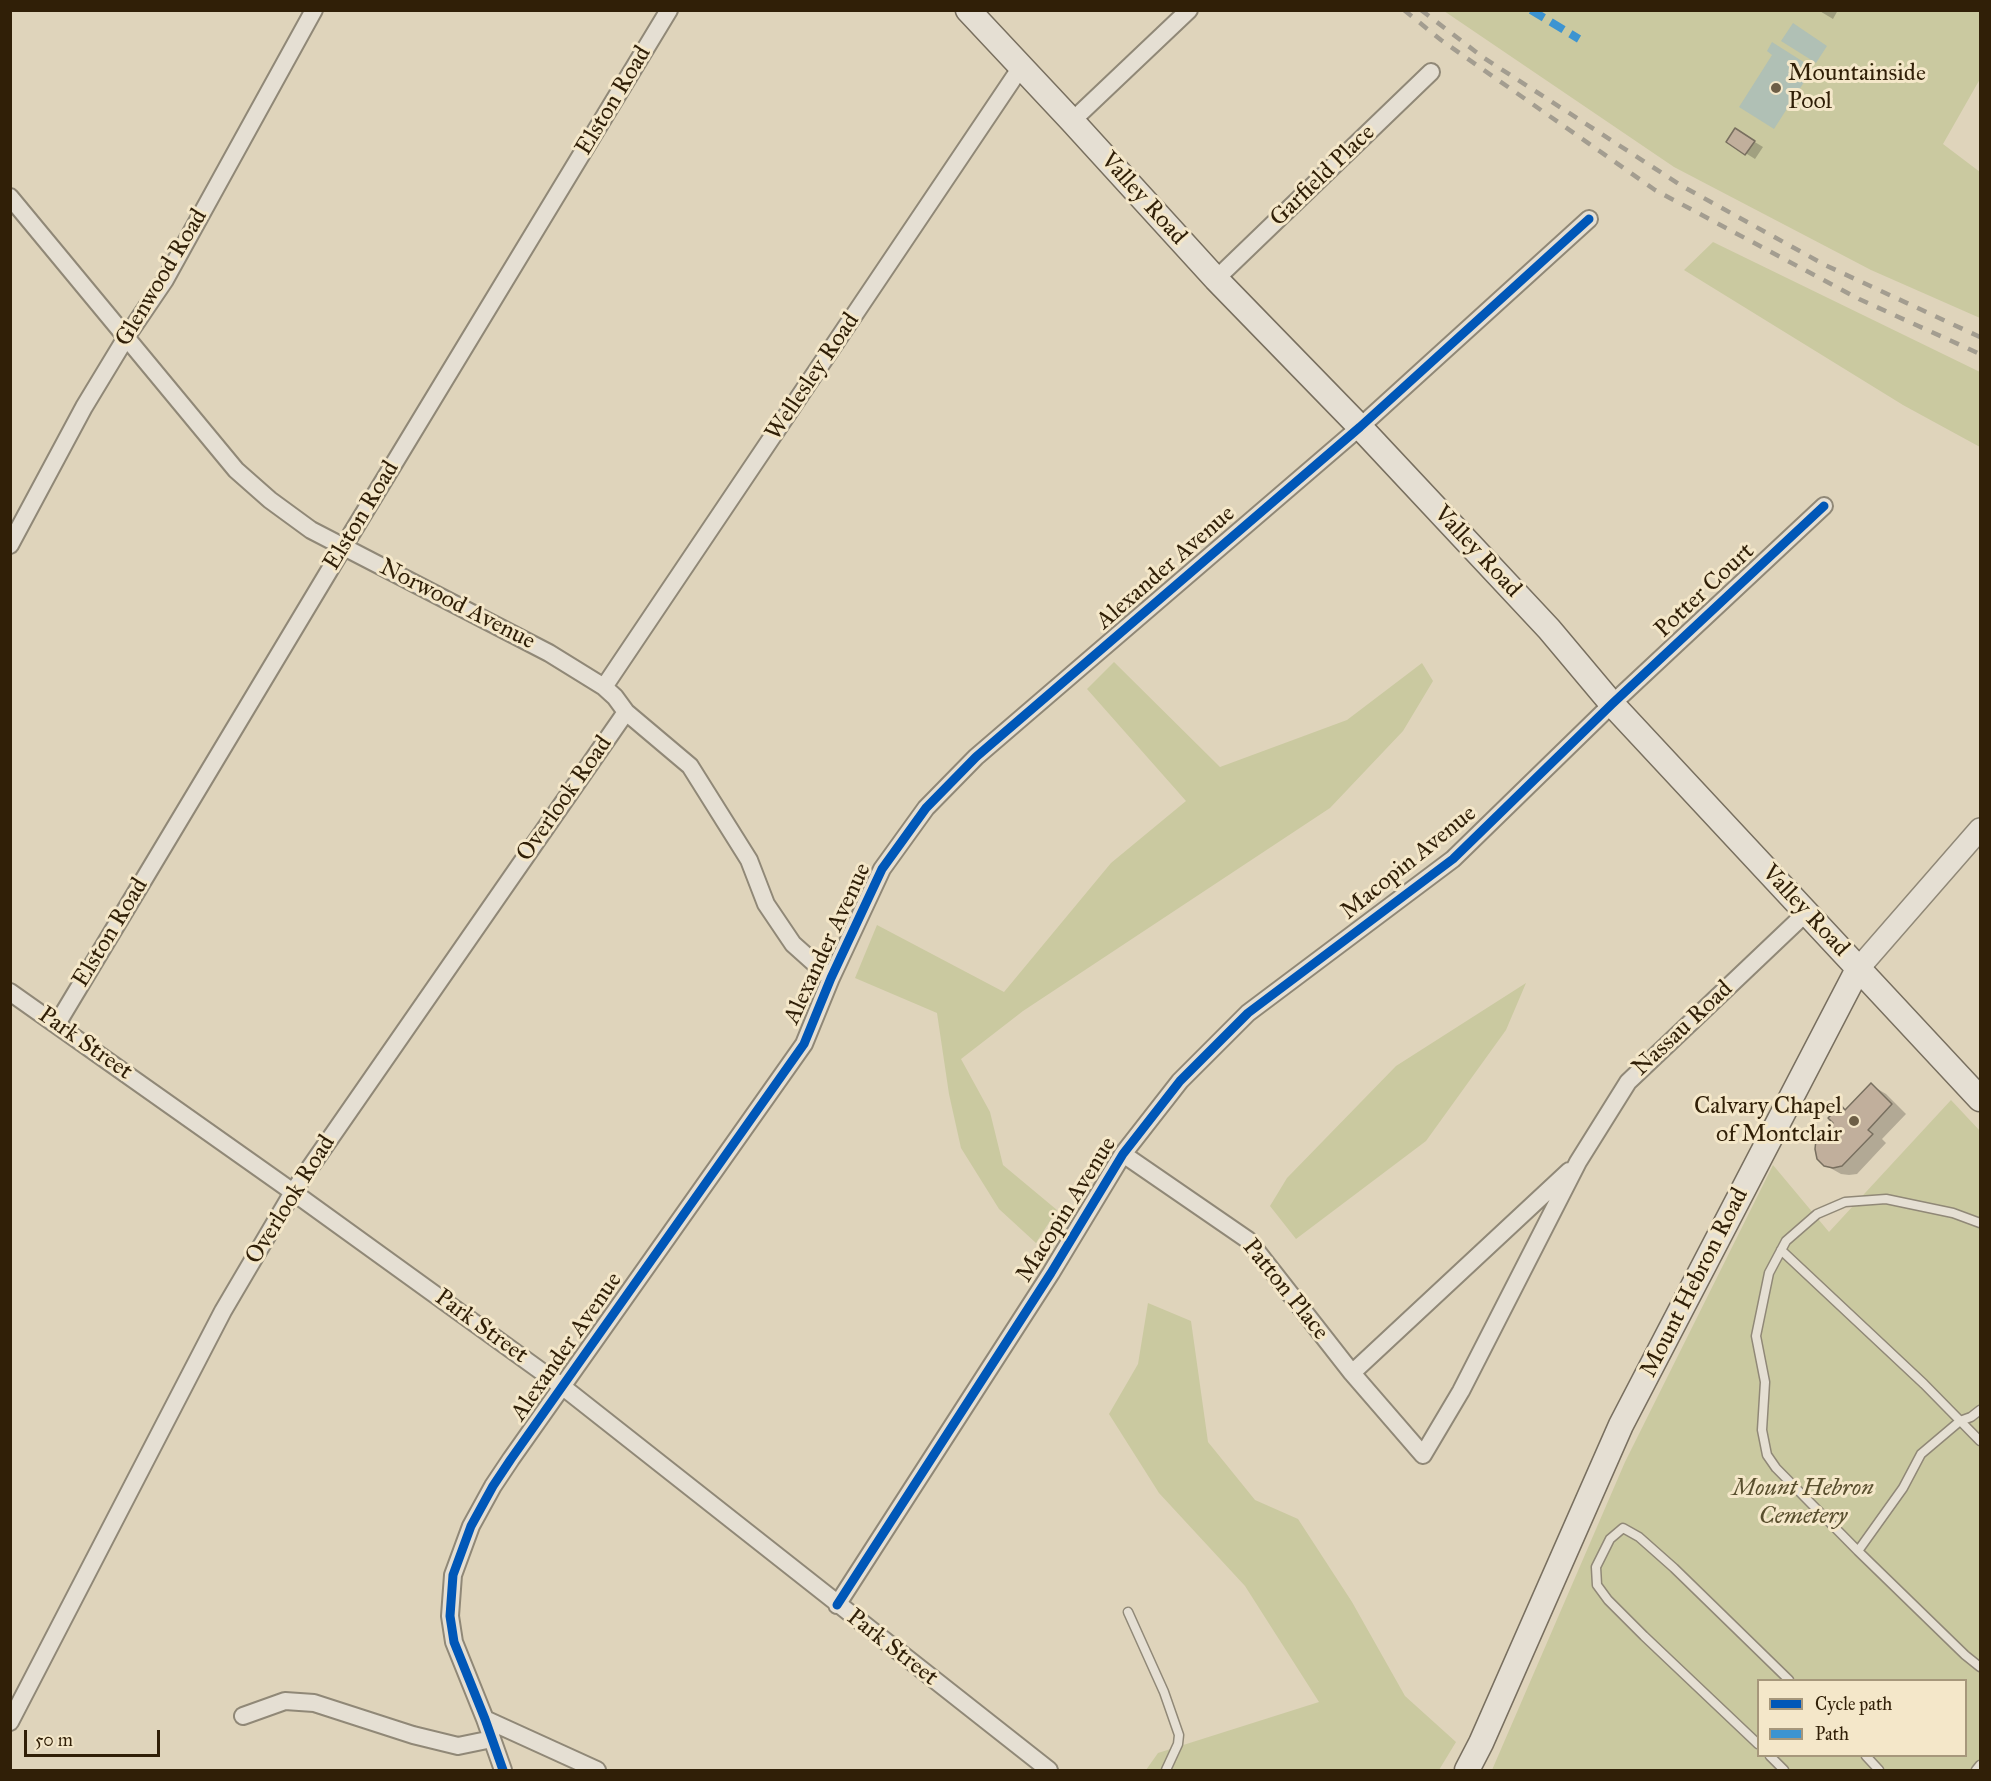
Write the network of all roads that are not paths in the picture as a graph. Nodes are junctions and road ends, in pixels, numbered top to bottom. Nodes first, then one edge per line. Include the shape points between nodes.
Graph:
1 (314, 10) edge
2 (669, 10) edge
3 (968, 10) edge
4 (1189, 10) edge
5 (1021, 67) junction
6 (1431, 72) dead end
7 (1072, 122) junction
8 (10, 197) edge
9 (1589, 219) dead end
10 (1216, 279) junction
11 (127, 336) junction
12 (1360, 427) junction
13 (1824, 506) dead end
14 (10, 545) edge
15 (344, 546) junction
16 (604, 687) junction
17 (1612, 704) junction
18 (626, 712) junction
19 (1980, 829) edge
20 (1806, 912) junction
21 (1858, 969) junction
22 (831, 978) junction
23 (10, 992) edge
24 (57, 1024) junction
25 (1980, 1099) edge
26 (1123, 1154) junction
27 (1578, 1162) junction
28 (293, 1192) junction
29 (1980, 1223) edge
30 (1781, 1250) junction
31 (1352, 1373) junction
32 (563, 1387) junction
33 (1980, 1410) edge
34 (1960, 1421) junction
35 (1980, 1441) edge
36 (1422, 1455) joint
37 (1858, 1551) junction
38 (837, 1605) junction
39 (1128, 1611) dead end
40 (1980, 1667) edge
41 (1788, 1679) edge
42 (243, 1716) dead end
43 (485, 1719) junction
44 (10, 1722) edge
45 (492, 1739) junction
46 (1757, 1743) edge
47 (1772, 1757) edge
48 (1868, 1757) edge
49 (1980, 1765) edge
50 (503, 1770) edge
51 (597, 1770) edge
52 (1049, 1770) edge
53 (1166, 1770) edge
54 (1467, 1770) edge
55 (1784, 1770) edge
56 (1879, 1770) edge
57 (1976, 1770) edge

1 - 11 street, Glenwood Road via 165,279
2 - 15 street, Elston Road
3 - 5 main road, Valley Road
4 - 7 street
5 - 7 main road, Valley Road
5 - 16 street, Wellesley Road
6 - 10 street, Garfield Place
7 - 10 main road, Valley Road
8 - 11 street, Norwood Avenue
9 - 12 street, Alexander Avenue
10 - 12 main road, Valley Road
11 - 14 street, Glenwood Road
11 - 15 street, Norwood Avenue via 236,470 311,530
12 - 17 main road, Valley Road via 1549,629
12 - 22 street, Alexander Avenue via 985,749 926,808 882,869
13 - 17 street, Potter Court
15 - 16 street, Norwood Avenue via 549,653
15 - 24 street, Elston Road
16 - 18 street, Norwood Avenue
17 - 20 main road, Valley Road
17 - 26 street, Macopin Avenue via 1453,859 1248,1013 1180,1081
18 - 22 street, Norwood Avenue via 690,766 749,860 766,904 793,944
18 - 28 street, Overlook Road
19 - 21 street, Mount Hebron Road
20 - 21 main road, Valley Road
20 - 27 street, Nassau Road via 1628,1082
21 - 25 main road, Valley Road
21 - 54 main road, Mount Hebron Road via 1621,1425
22 - 32 street, Alexander Avenue via 804,1044
23 - 24 street, Park Street
24 - 28 street, Park Street
26 - 31 street, Patton Place via 1248,1240
26 - 38 street, Macopin Avenue
27 - 31 street, Nassau Road
27 - 36 street, Nassau Road via 1461,1391
28 - 32 street, Park Street
28 - 44 street, Overlook Road via 223,1311
29 - 30 lane via 1953,1213 1886,1199 1845,1202 1818,1214 1785,1241
30 - 34 lane
30 - 37 lane via 1769,1273 1756,1336 1765,1382 1762,1430 1767,1455
31 - 36 street, Patton Place
32 - 38 street, Park Street
32 - 43 street, Alexander Avenue via 493,1486 471,1526 453,1575 450,1616 454,1642
33 - 34 lane
34 - 35 lane
34 - 37 lane via 1921,1454 1903,1488
37 - 40 lane
38 - 52 street, Park Street
39 - 53 lane via 1179,1735
41 - 46 lane via 1639,1537 1623,1528 1610,1539 1596,1568 1597,1585 1644,1636
42 - 45 street via 285,1701 314,1703 458,1746
43 - 45 street, Alexander Avenue
43 - 51 street
45 - 50 street, Alexander Avenue
47 - 55 lane
48 - 56 lane
49 - 57 lane

